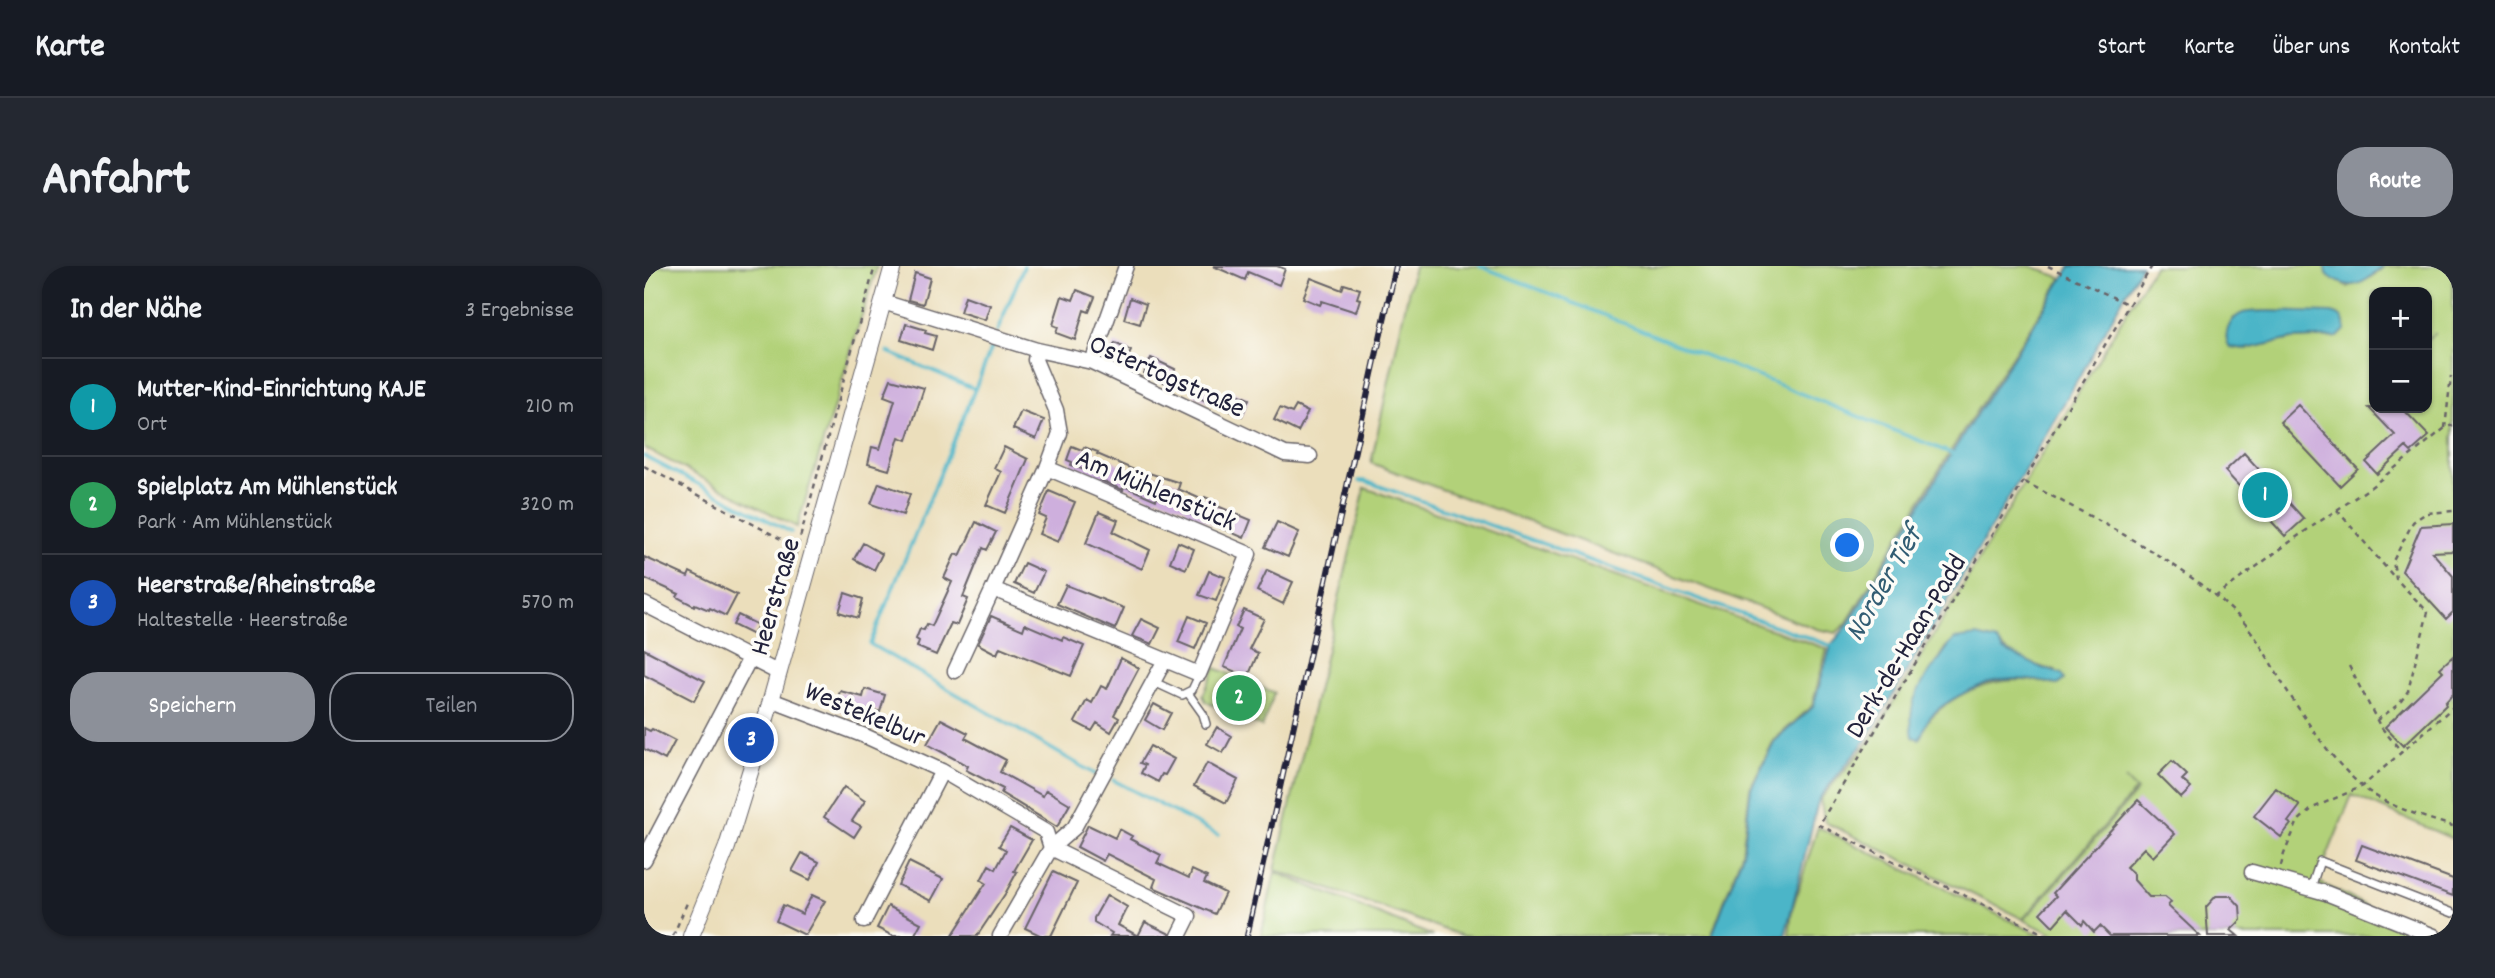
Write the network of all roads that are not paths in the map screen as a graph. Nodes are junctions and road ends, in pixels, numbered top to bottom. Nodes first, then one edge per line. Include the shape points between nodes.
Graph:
1 (893, 266) edge
2 (1126, 266) edge
3 (883, 302) junction
4 (1037, 350) junction
5 (1092, 362) junction
6 (1310, 456) dead end
7 (1047, 468) junction
8 (993, 589) junction
9 (644, 604) edge
10 (750, 658) junction
11 (1165, 660) junction
12 (955, 671) dead end
13 (779, 673) junction
14 (1199, 674) junction
15 (1154, 682) junction
16 (1188, 693) junction
17 (771, 699) junction
18 (1206, 724) dead end
19 (942, 771) junction
20 (1051, 848) junction
21 (644, 860) edge
22 (2252, 872) dead end
23 (2311, 888) junction
24 (2453, 913) edge
25 (864, 921) dead end
26 (691, 936) edge
27 (1000, 936) edge
28 (1179, 936) edge
29 (2434, 936) edge

1 - 3 street, Heerstraße
2 - 5 street
3 - 4 street, Ostertogstraße
3 - 13 street, Heerstraße via 805,552
4 - 5 street, Ostertogstraße
4 - 7 street via 1035,359 1056,410 1060,433
5 - 6 street, Ostertogstraße via 1285,454
7 - 8 street
7 - 14 street, Am Mühlenstück via 1249,554
8 - 11 street
8 - 12 street
9 - 10 street
10 - 13 street
10 - 21 street
11 - 14 street
11 - 15 street
13 - 17 street, Heerstraße
14 - 16 lane
15 - 16 lane via 1182,695
15 - 20 street via 1074,828
16 - 18 lane
17 - 19 street, Westekelbur
17 - 26 street, Heerstraße via 727,847
19 - 20 street, Westekelbur via 1046,832
19 - 25 street, Westekelbur
20 - 27 street
20 - 28 street via 1189,916
22 - 23 street
23 - 24 lane via 2320,861
23 - 29 street

